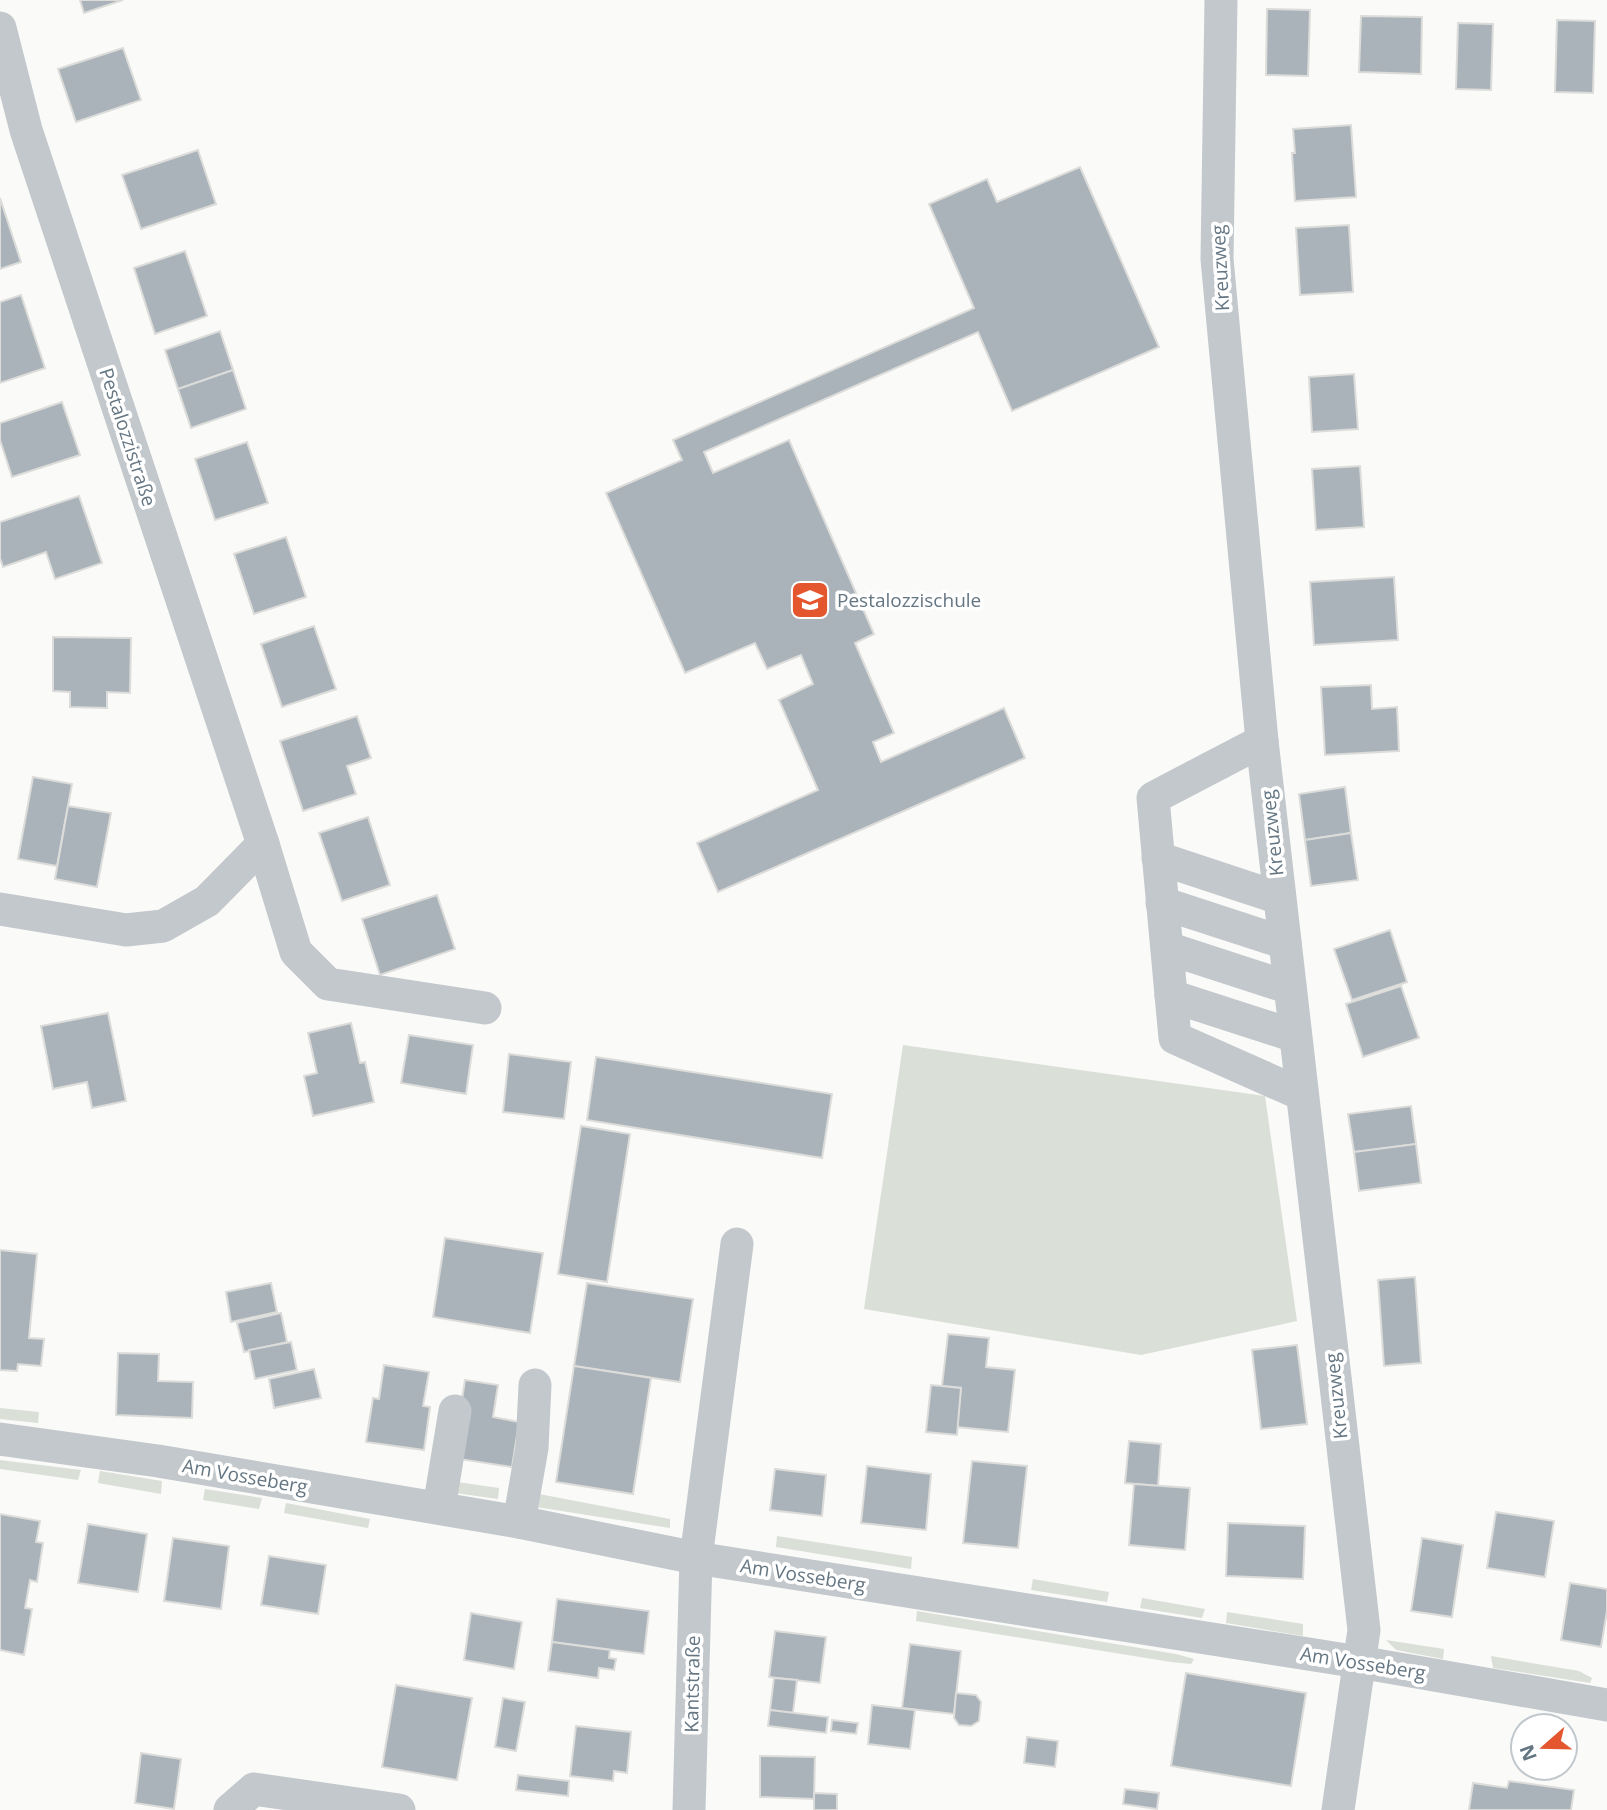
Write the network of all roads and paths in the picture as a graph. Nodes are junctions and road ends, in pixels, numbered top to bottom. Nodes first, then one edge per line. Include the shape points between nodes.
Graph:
1 (1221, 0) edge
2 (0, 28) edge
3 (1262, 741) junction
4 (263, 844) junction
5 (1158, 858) junction
6 (1279, 898) junction
7 (1162, 903) junction
8 (0, 909) edge
9 (1285, 943) junction
10 (1167, 948) junction
11 (1290, 988) junction
12 (1171, 996) junction
13 (485, 1008) dead end
14 (1295, 1036) junction
15 (1301, 1094) junction
16 (737, 1244) dead end
17 (535, 1385) dead end
18 (455, 1411) dead end
19 (0, 1439) edge
20 (439, 1508) junction
21 (519, 1522) junction
22 (696, 1558) junction
23 (1359, 1662) junction
24 (1607, 1705) edge
25 (230, 1810) edge
26 (399, 1810) edge
27 (689, 1810) edge
28 (1338, 1810) edge

1 - 3 street, Kreuzweg via 1217,259
2 - 4 street, Pestalozzistraße via 26,130
3 - 5 street via 1153,798
3 - 6 street, Kreuzweg
4 - 8 street via 207,901 163,926 126,930
4 - 13 street, Pestalozzistraße via 296,952 328,984
5 - 6 street
5 - 7 street
6 - 9 street, Kreuzweg
7 - 9 street
7 - 10 street
9 - 11 street, Kreuzweg
10 - 11 street
10 - 12 street
11 - 14 street, Kreuzweg
12 - 14 street
12 - 15 street via 1175,1038
14 - 15 street, Kreuzweg
15 - 23 street, Kreuzweg via 1364,1630
16 - 22 street, Kantstraße
17 - 21 street via 532,1448
18 - 20 street
19 - 20 street, Am Vosseberg
20 - 21 street, Am Vosseberg
21 - 22 street, Am Vosseberg
22 - 23 street, Am Vosseberg
22 - 27 street, Kantstraße
23 - 24 street, Am Vosseberg
23 - 28 street, Kreuzweg
25 - 26 street via 254,1789

